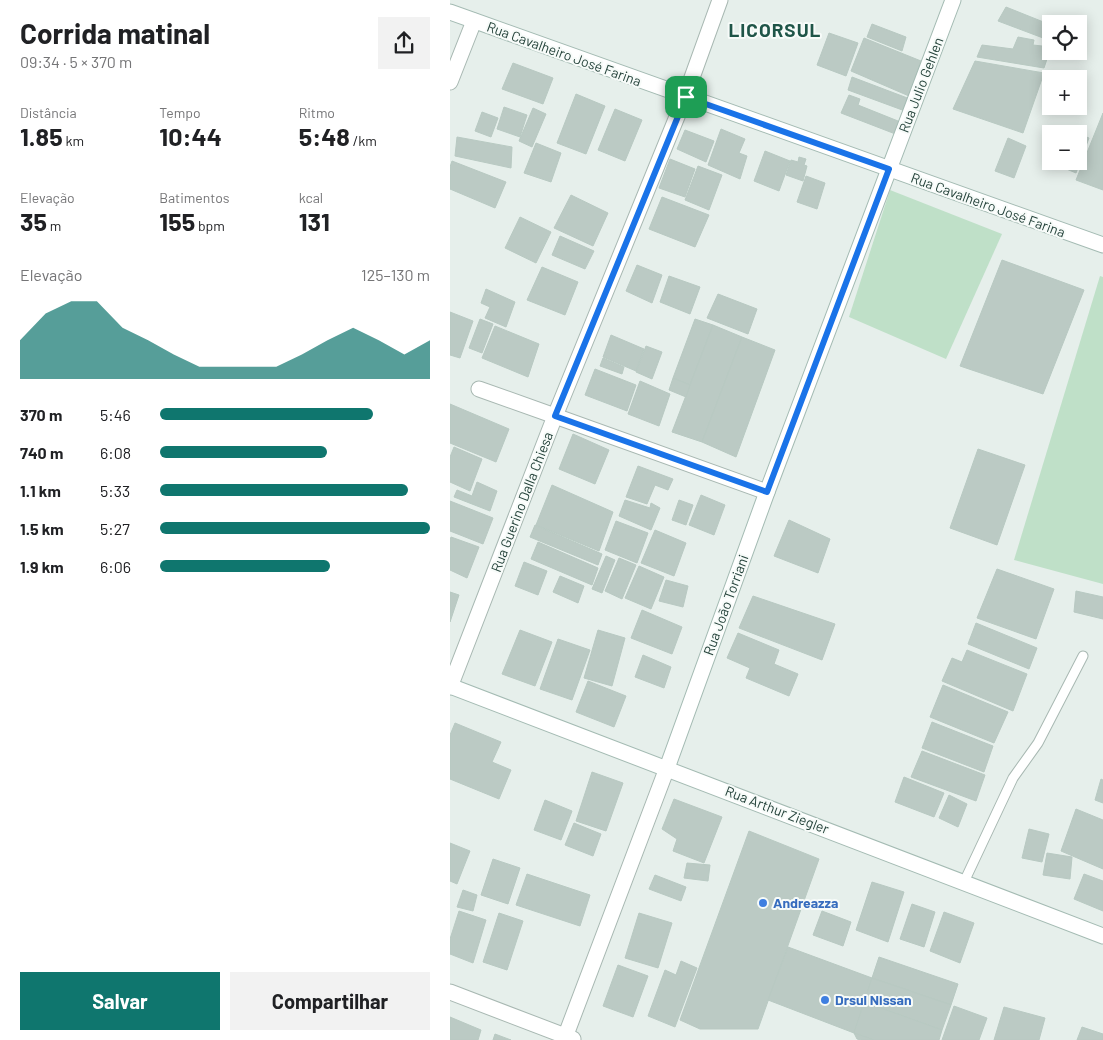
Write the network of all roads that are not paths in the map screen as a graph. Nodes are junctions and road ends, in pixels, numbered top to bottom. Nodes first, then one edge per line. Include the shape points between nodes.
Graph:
1 (720, 0) edge
2 (954, 0) edge
3 (450, 12) edge
4 (474, 21) junction
5 (450, 82) edge
6 (686, 97) junction
7 (889, 169) junction
8 (1103, 245) edge
9 (479, 390) dead end
10 (555, 416) junction
11 (767, 492) junction
12 (1083, 656) dead end
13 (450, 686) edge
14 (667, 768) junction
15 (964, 882) junction
16 (1103, 936) edge
17 (450, 992) edge
18 (568, 1039) edge

1 - 6 street, Rua Guerino Dalla Chiesa
2 - 7 street, Rua Julio Gehlen
3 - 4 street, Rua Cavalheiro José Farina
4 - 5 street
4 - 6 street, Rua Cavalheiro José Farina
6 - 7 street, Rua Cavalheiro José Farina
6 - 10 street, Rua Guerino Dalla Chiesa
7 - 8 street, Rua Cavalheiro José Farina
7 - 11 street, Rua João Torriani
9 - 10 street
10 - 11 street
10 - 13 street, Rua Guerino Dalla Chiesa
11 - 14 street, Rua João Torriani
12 - 15 lane via 1038,743 1013,778
13 - 14 street, Rua Arthur Ziegler
14 - 15 street, Rua Arthur Ziegler
14 - 18 street, Rua João Torriani
15 - 16 street, Rua Arthur Ziegler
17 - 18 street

